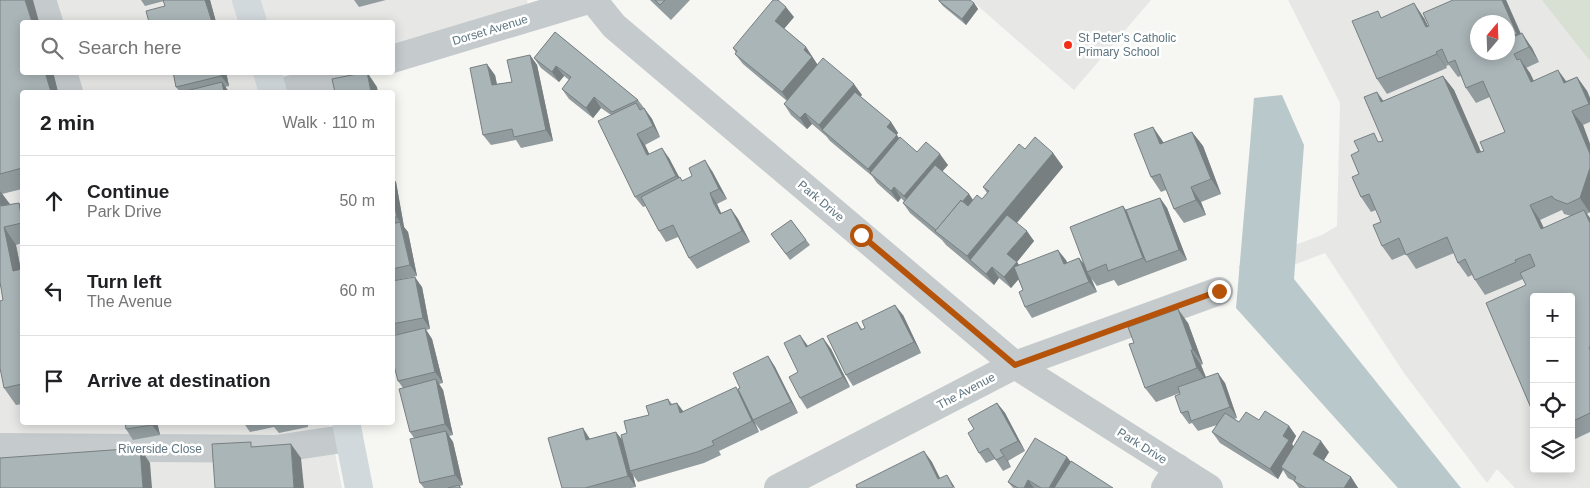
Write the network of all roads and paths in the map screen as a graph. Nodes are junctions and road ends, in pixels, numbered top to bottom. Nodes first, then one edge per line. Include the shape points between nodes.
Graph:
1 (42, 0) edge
2 (246, 0) edge
3 (588, 0) edge
4 (593, 0) edge
5 (48, 20) edge
6 (252, 20) edge
7 (395, 58) edge
8 (64, 75) edge
9 (268, 75) edge
10 (339, 75) edge
11 (68, 90) edge
12 (272, 90) edge
13 (289, 90) edge
14 (1219, 291) dead end
15 (1015, 365) junction
16 (347, 430) edge
17 (0, 448) edge
18 (1172, 478) edge
19 (359, 488) edge
20 (778, 488) edge
21 (1209, 488) edge

1 - 5 street
2 - 6 main road
3 - 7 street, Dorset Avenue
4 - 15 street, Park Drive via 614,26
8 - 11 street
9 - 12 main road
10 - 13 street
14 - 15 street, The Avenue
15 - 18 street, Park Drive
15 - 20 street, The Avenue
16 - 17 street, Riverside Close via 276,449
16 - 19 main road
18 - 21 street, Park Drive

